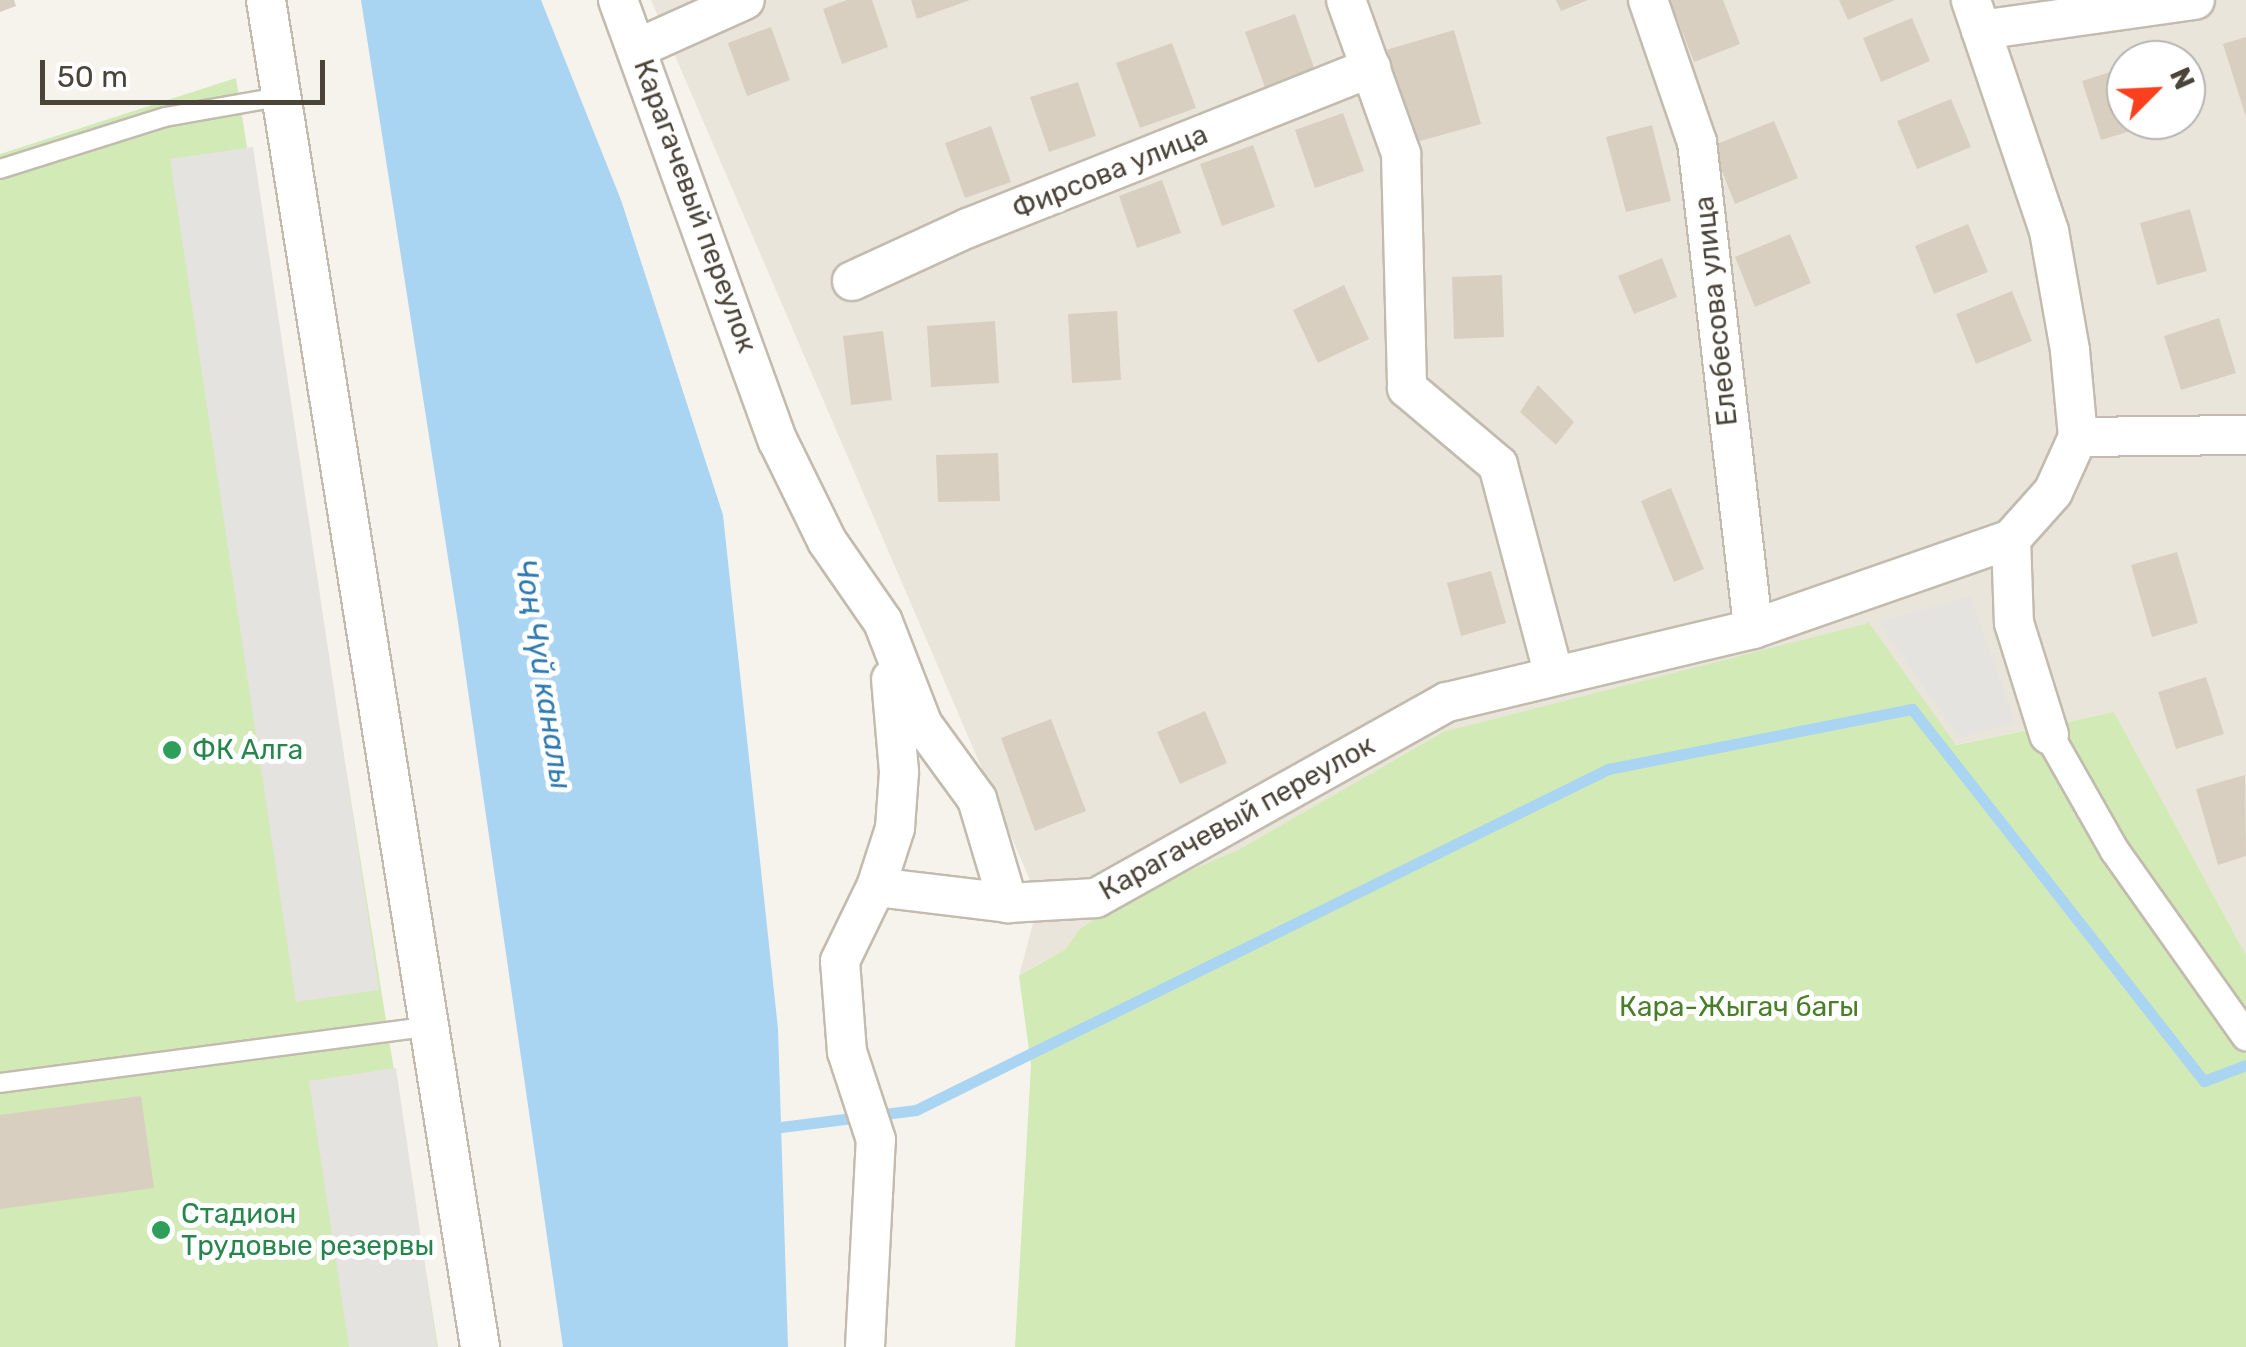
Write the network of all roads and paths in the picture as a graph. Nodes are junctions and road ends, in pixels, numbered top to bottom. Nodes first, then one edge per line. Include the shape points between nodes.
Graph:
1 (266, 0) edge
2 (618, 0) edge
3 (745, 0) edge
4 (1346, 0) edge
5 (1648, 0) edge
6 (2196, 0) edge
7 (1976, 15) edge
8 (638, 48) junction
9 (1372, 68) junction
10 (285, 96) junction
11 (0, 169) edge
12 (852, 281) dead end
13 (2246, 435) edge
14 (2078, 437) junction
15 (2011, 539) junction
16 (883, 622) junction
17 (1754, 629) junction
18 (1554, 676) junction
19 (2049, 735) joint
20 (876, 888) junction
21 (1008, 903) junction
22 (431, 1026) junction
23 (2246, 1036) edge
24 (0, 1083) edge
25 (480, 1347) edge
26 (865, 1347) edge

1 - 10 street
2 - 8 street, Карагачевый переулок
3 - 8 street
4 - 9 street
5 - 17 street, Елебесова улица via 1696,142
6 - 7 street
7 - 14 street via 2049,231
8 - 16 street, Карагачевый переулок via 778,441 827,541
9 - 12 street, Фирсова улица via 968,228
9 - 18 street via 1401,154 1407,388 1498,465
10 - 11 lane via 165,117
10 - 22 street
13 - 14 street
14 - 15 street, Карагачевый переулок via 2053,492
15 - 17 street, Карагачевый переулок
15 - 19 street via 2014,622
16 - 20 street via 899,772 896,828
16 - 21 street, Карагачевый переулок via 923,725 977,799
17 - 18 street, Карагачевый переулок
18 - 21 street, Карагачевый переулок via 1447,702 1096,898
19 - 23 street via 2115,850
20 - 21 street
20 - 26 street via 840,962 847,1052 876,1140
22 - 24 lane
22 - 25 street

